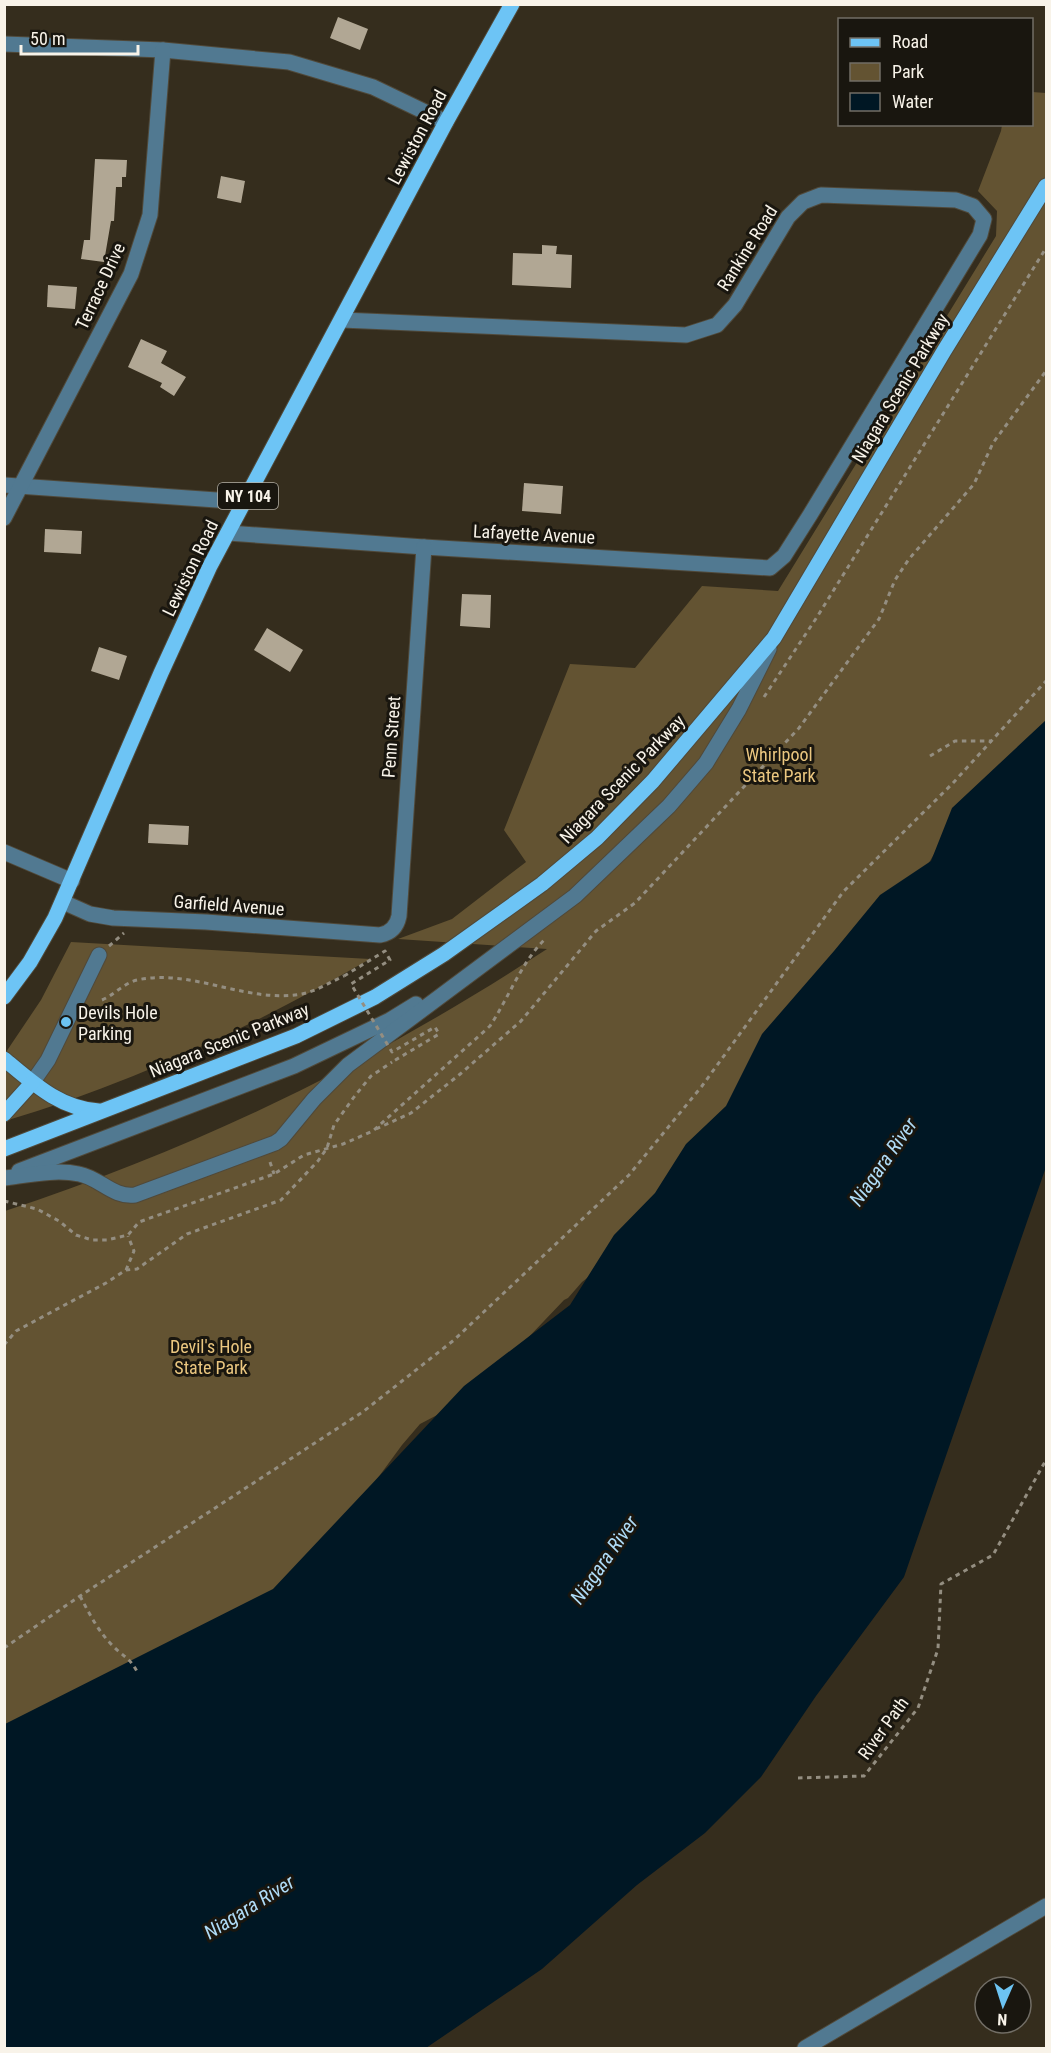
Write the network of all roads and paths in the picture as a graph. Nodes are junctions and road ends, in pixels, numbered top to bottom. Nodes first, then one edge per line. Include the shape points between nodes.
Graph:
1 (512, 4) edge
2 (4, 44) edge
3 (163, 50) junction
4 (446, 122) junction
5 (1047, 186) edge
6 (342, 320) junction
7 (1047, 371) edge
8 (4, 485) edge
9 (21, 486) junction
10 (245, 502) junction
11 (810, 515) joint
12 (4, 518) edge
13 (228, 532) junction
14 (424, 547) junction
15 (774, 638) junction
16 (1047, 681) edge
17 (992, 741) junction
18 (930, 756) dead end
19 (4, 852) edge
20 (72, 881) junction
21 (63, 902) junction
22 (139, 919) junction
23 (394, 928) joint
24 (99, 955) joint
25 (490, 961) junction
26 (4, 997) edge
27 (102, 1000) dead end
28 (4, 1059) edge
29 (32, 1083) junction
30 (102, 1111) junction
31 (4, 1114) edge
32 (373, 1131) dead end
33 (4, 1149) edge
34 (4, 1177) edge
35 (128, 1235) dead end
36 (126, 1270) junction
37 (4, 1345) edge
38 (1047, 1460) edge
39 (80, 1596) junction
40 (4, 1648) edge
41 (138, 1673) dead end
42 (798, 1778) dead end
43 (1047, 1906) edge
44 (805, 2049) edge

1 - 4 main road, Lewiston Road / NY 104
2 - 3 street
3 - 4 street via 289,62 373,87
3 - 9 street, Terrace Drive via 150,215 144,235 131,274
4 - 6 main road, Lewiston Road / NY 104
5 - 15 main road, Niagara Scenic Parkway
6 - 10 main road, Lewiston Road / NY 104
6 - 11 street, Rankine Road via 686,335 717,325 735,305 788,217 803,202 821,195 956,201 973,206 984,219 980,235
7 - 32 path via 993,443 974,484 909,559 895,580 879,619 799,728 635,903 596,931 521,1021 411,1113
8 - 9 street
9 - 10 street
9 - 12 street, Terrace Drive
10 - 13 main road, Lewiston Road / NY 104
11 - 14 street, Lafayette Avenue via 784,556 770,568
13 - 14 street, Lafayette Avenue
13 - 20 main road, Lewiston Road / NY 104 via 178,635
14 - 23 street, Penn Street via 399,916
15 - 25 street via 739,709 706,763 669,807 575,896
15 - 30 main road, Niagara Scenic Parkway via 653,781 597,838 542,884 444,954 375,997 296,1036
16 - 17 path
17 - 18 path via 955,741
17 - 39 path via 843,892 702,1086 629,1175 454,1340 364,1411
19 - 20 street
20 - 21 main road, Lewiston Road / NY 104
21 - 22 street, Garfield Avenue via 104,917
21 - 26 main road, Lewiston Road / NY 104 via 44,940
22 - 23 street, Garfield Avenue via 380,935
22 - 24 path
24 - 29 street via 48,1060
25 - 34 street via 390,1020 294,1066
25 - 34 street via 348,1065 275,1143 128,1196 73,1172
27 - 36 path, bridge via 134,980 147,978 245,992 289,995 313,991 385,951 390,960 351,984 392,1052 435,1027 439,1034 371,1076 334,1125 318,1161 281,1200 187,1234 137,1269
28 - 29 main road
29 - 30 main road via 76,1108
29 - 31 main road
30 - 33 main road, Niagara Scenic Parkway
35 - 36 path via 134,1251
36 - 37 path via 16,1331
38 - 42 path, River Path via 993,1555 941,1584 938,1649 918,1708 898,1734 864,1776
39 - 40 path
39 - 41 path via 98,1628 113,1647 130,1659
43 - 44 street

